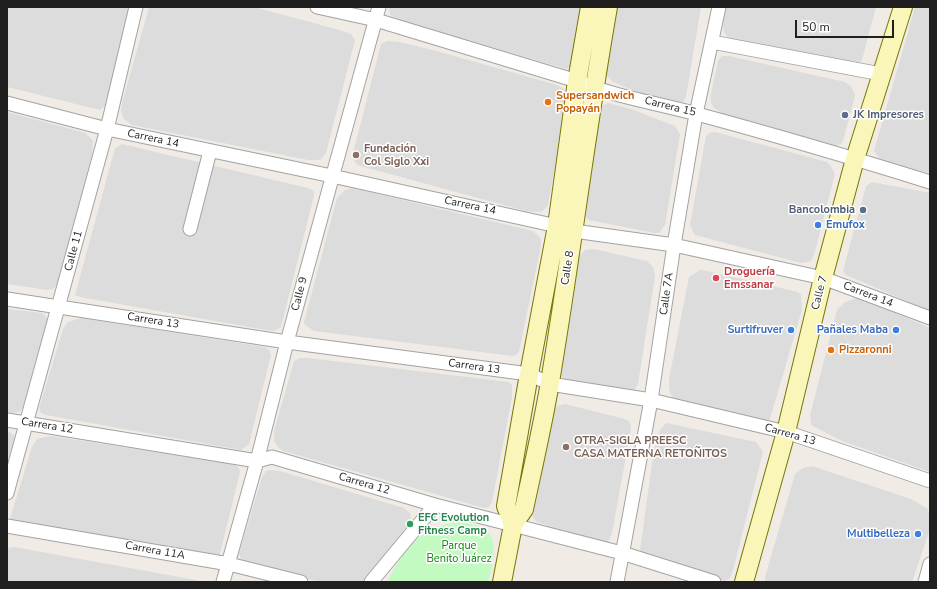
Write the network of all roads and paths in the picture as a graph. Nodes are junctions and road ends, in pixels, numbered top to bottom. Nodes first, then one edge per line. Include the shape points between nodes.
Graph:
1 (136, 7) edge
2 (317, 7) edge
3 (379, 7) edge
4 (590, 7) edge
5 (608, 7) edge
6 (719, 7) edge
7 (903, 7) edge
8 (376, 20) junction
9 (712, 42) junction
10 (881, 74) junction
11 (586, 85) junction
12 (7, 103) edge
13 (696, 114) junction
14 (107, 129) junction
15 (210, 151) junction
16 (855, 159) junction
17 (332, 176) junction
18 (930, 182) edge
19 (190, 229) dead end
20 (566, 229) junction
21 (674, 245) junction
22 (823, 278) junction
23 (7, 299) edge
24 (59, 306) junction
25 (930, 318) edge
26 (287, 342) junction
27 (529, 374) junction
28 (550, 384) junction
29 (651, 400) junction
30 (7, 420) edge
31 (27, 423) junction
32 (786, 432) junction
33 (257, 461) junction
34 (930, 481) edge
35 (7, 493) edge
36 (436, 505) junction
37 (513, 525) junction
38 (7, 526) edge
39 (622, 553) junction
40 (229, 564) junction
41 (930, 564) edge
42 (223, 582) edge
43 (301, 582) edge
44 (371, 582) edge
45 (502, 582) edge
46 (617, 582) edge
47 (714, 582) edge
48 (744, 582) edge
49 (925, 582) edge

1 - 14 street, Calle 11
2 - 8 street, Carrera 15
3 - 8 street, Calle 9
4 - 11 street, Calle 8
5 - 11 street, Calle 8
6 - 9 street, Calle 7A
7 - 10 street, Calle 7
8 - 11 street, Carrera 15
8 - 17 street, Calle 9
9 - 10 street
9 - 13 street, Calle 7A
10 - 16 street, Calle 7
11 - 13 street, Carrera 15
11 - 20 street, Calle 8
12 - 14 street, Carrera 14
13 - 16 street, Carrera 15
13 - 21 street, Calle 7A
14 - 15 street, Carrera 14
14 - 24 street, Calle 11
15 - 17 street, Carrera 14
15 - 19 street
16 - 18 street, Carrera 15
16 - 22 street, Calle 7
17 - 20 street, Carrera 14
17 - 26 street, Calle 9
20 - 21 street, Carrera 14
20 - 27 street, Calle 8
20 - 28 street, Calle 8
21 - 22 street, Carrera 14
21 - 29 street, Calle 7A
22 - 25 street, Carrera 14
22 - 32 street, Calle 7
23 - 24 street, Carrera 13
24 - 26 street, Carrera 13
24 - 31 street, Calle 11
26 - 27 street, Carrera 13
26 - 33 street, Calle 9
27 - 28 street, Carrera 13
27 - 37 street, Calle 8 via 506,506
28 - 29 street, Carrera 13
28 - 37 street, Calle 8 via 524,510
29 - 32 street, Carrera 13
29 - 39 street, Calle 7A
30 - 31 street, Carrera 12
31 - 33 street, Carrera 12
31 - 35 street, Calle 11
32 - 34 street, Carrera 13
32 - 48 street, Calle 7
33 - 36 street, Carrera 12 via 272,457
33 - 40 street, Calle 9
36 - 37 street, Carrera 12
36 - 44 street
37 - 39 street, Carrera 12
37 - 45 street, Calle 8
38 - 40 street, Carrera 11A
39 - 46 street, Calle 7A
39 - 47 street, Carrera 12
40 - 42 street, Calle 9
40 - 43 street, Carrera 11A
41 - 49 street

